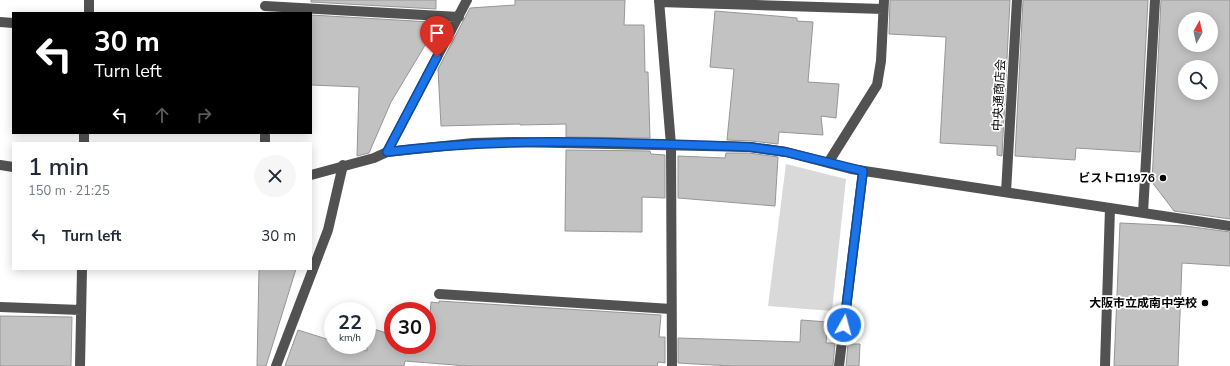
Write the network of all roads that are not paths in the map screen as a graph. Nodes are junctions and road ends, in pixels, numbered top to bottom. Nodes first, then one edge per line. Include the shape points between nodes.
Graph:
1 (89, 0) edge
2 (467, 0) edge
3 (1018, 0) edge
4 (1155, 0) edge
5 (659, 1) edge
6 (884, 4) edge
7 (265, 6) edge
8 (89, 12) edge
9 (459, 17) junction
10 (0, 22) edge
11 (12, 23) edge
12 (671, 145) junction
13 (387, 152) junction
14 (828, 163) junction
15 (0, 165) edge
16 (343, 165) junction
17 (12, 167) edge
18 (863, 171) junction
19 (312, 175) edge
20 (1006, 192) junction
21 (1110, 208) junction
22 (1143, 213) junction
23 (1230, 226) edge
24 (82, 270) edge
25 (439, 294) dead end
26 (0, 307) edge
27 (671, 309) junction
28 (81, 310) junction
29 (80, 366) edge
30 (276, 366) edge
31 (672, 366) edge
32 (840, 366) edge
33 (1105, 366) edge

1 - 8 street
2 - 9 street
3 - 20 street, 中央通商店会
4 - 22 street
5 - 6 street
5 - 12 street
6 - 14 street via 877,85
7 - 9 street
9 - 13 street
10 - 11 street
12 - 13 street via 473,143
12 - 14 street via 750,147 786,152
12 - 27 street
13 - 16 street via 374,158
14 - 18 street
15 - 17 street
16 - 19 street
16 - 30 street via 328,230
18 - 20 street
18 - 32 street
20 - 21 street
21 - 22 street
21 - 33 street
22 - 23 street
24 - 28 street
25 - 27 street
26 - 28 street
27 - 31 street
28 - 29 street

